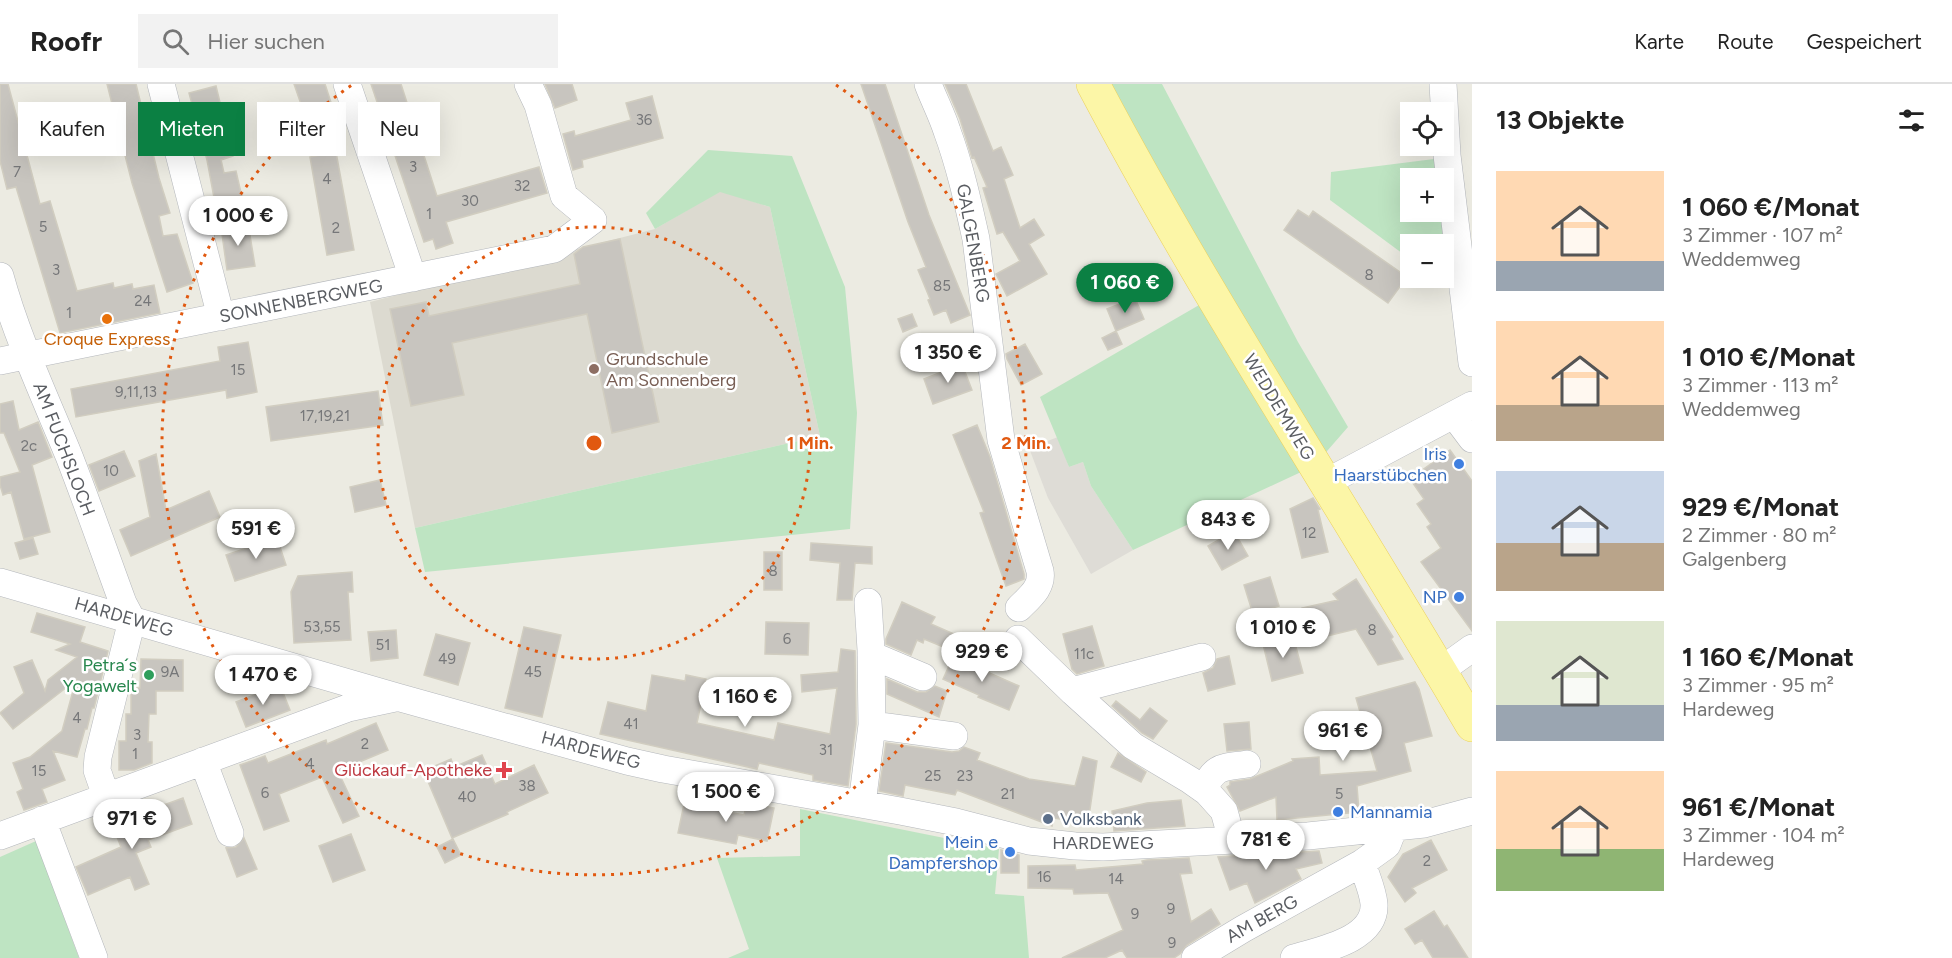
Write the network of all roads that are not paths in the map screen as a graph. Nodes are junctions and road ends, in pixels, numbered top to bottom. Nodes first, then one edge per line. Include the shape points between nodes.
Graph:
1 (161, 84) edge
2 (347, 84) edge
3 (528, 84) edge
4 (928, 84) edge
5 (1093, 84) edge
6 (1443, 84) edge
7 (0, 276) edge
8 (413, 278) junction
9 (221, 317) junction
10 (27, 355) junction
11 (0, 361) edge
12 (1472, 363) edge
13 (1463, 410) edge
14 (1472, 439) edge
15 (1324, 483) junction
16 (0, 582) edge
17 (868, 602) dead end
18 (1018, 608) dead end
19 (132, 620) junction
20 (1018, 639) dead end
21 (1472, 648) edge
22 (872, 655) junction
23 (1202, 657) dead end
24 (1440, 671) junction
25 (923, 677) dead end
26 (1072, 691) junction
27 (397, 697) junction
28 (872, 725) junction
29 (1472, 725) edge
30 (954, 736) dead end
31 (203, 761) junction
32 (1247, 764) dead end
33 (1204, 789) junction
34 (106, 796) junction
35 (862, 804) junction
36 (1472, 811) edge
37 (42, 820) junction
38 (1394, 827) junction
39 (230, 833) dead end
40 (0, 836) edge
41 (1232, 840) junction
42 (1362, 863) junction
43 (94, 958) edge
44 (1195, 958) edge
45 (1294, 958) edge

1 - 9 street
2 - 8 street
3 - 8 street, SONNENBERGWEG via 538,105 564,196 592,220 554,249
4 - 18 street, GALGENBERG via 947,129 972,218 1001,440 1042,580
5 - 15 main road, WEDDEMWEG via 1175,234
6 - 12 street via 1447,155
7 - 10 street, AM FUCHSLOCH
8 - 9 street, SONNENBERGWEG
9 - 10 street, SONNENBERGWEG
10 - 11 street, SONNENBERGWEG
10 - 19 street, AM FUCHSLOCH
13 - 14 street
13 - 15 street
15 - 24 main road, WEDDEMWEG
16 - 19 street, HARDEWEG
17 - 22 street
19 - 27 street, HARDEWEG
19 - 34 street via 98,757 97,770
20 - 26 street
21 - 24 street
22 - 25 street
22 - 28 street
23 - 26 street
24 - 29 main road, WEDDEMWEG
26 - 33 street via 1133,746
27 - 31 street via 348,708
27 - 35 street, HARDEWEG via 663,769
28 - 30 street
28 - 35 street
31 - 34 street
31 - 39 street
32 - 33 street via 1218,768
33 - 41 street via 1224,811
34 - 37 street
35 - 41 street, HARDEWEG via 1050,844 1103,847
36 - 38 street, HARDEWEG via 1424,824
37 - 40 street
37 - 43 street
38 - 41 street, HARDEWEG
38 - 42 street, AM BERG via 1387,845
42 - 44 street, AM BERG
42 - 45 street via 1374,904 1364,929 1346,942

